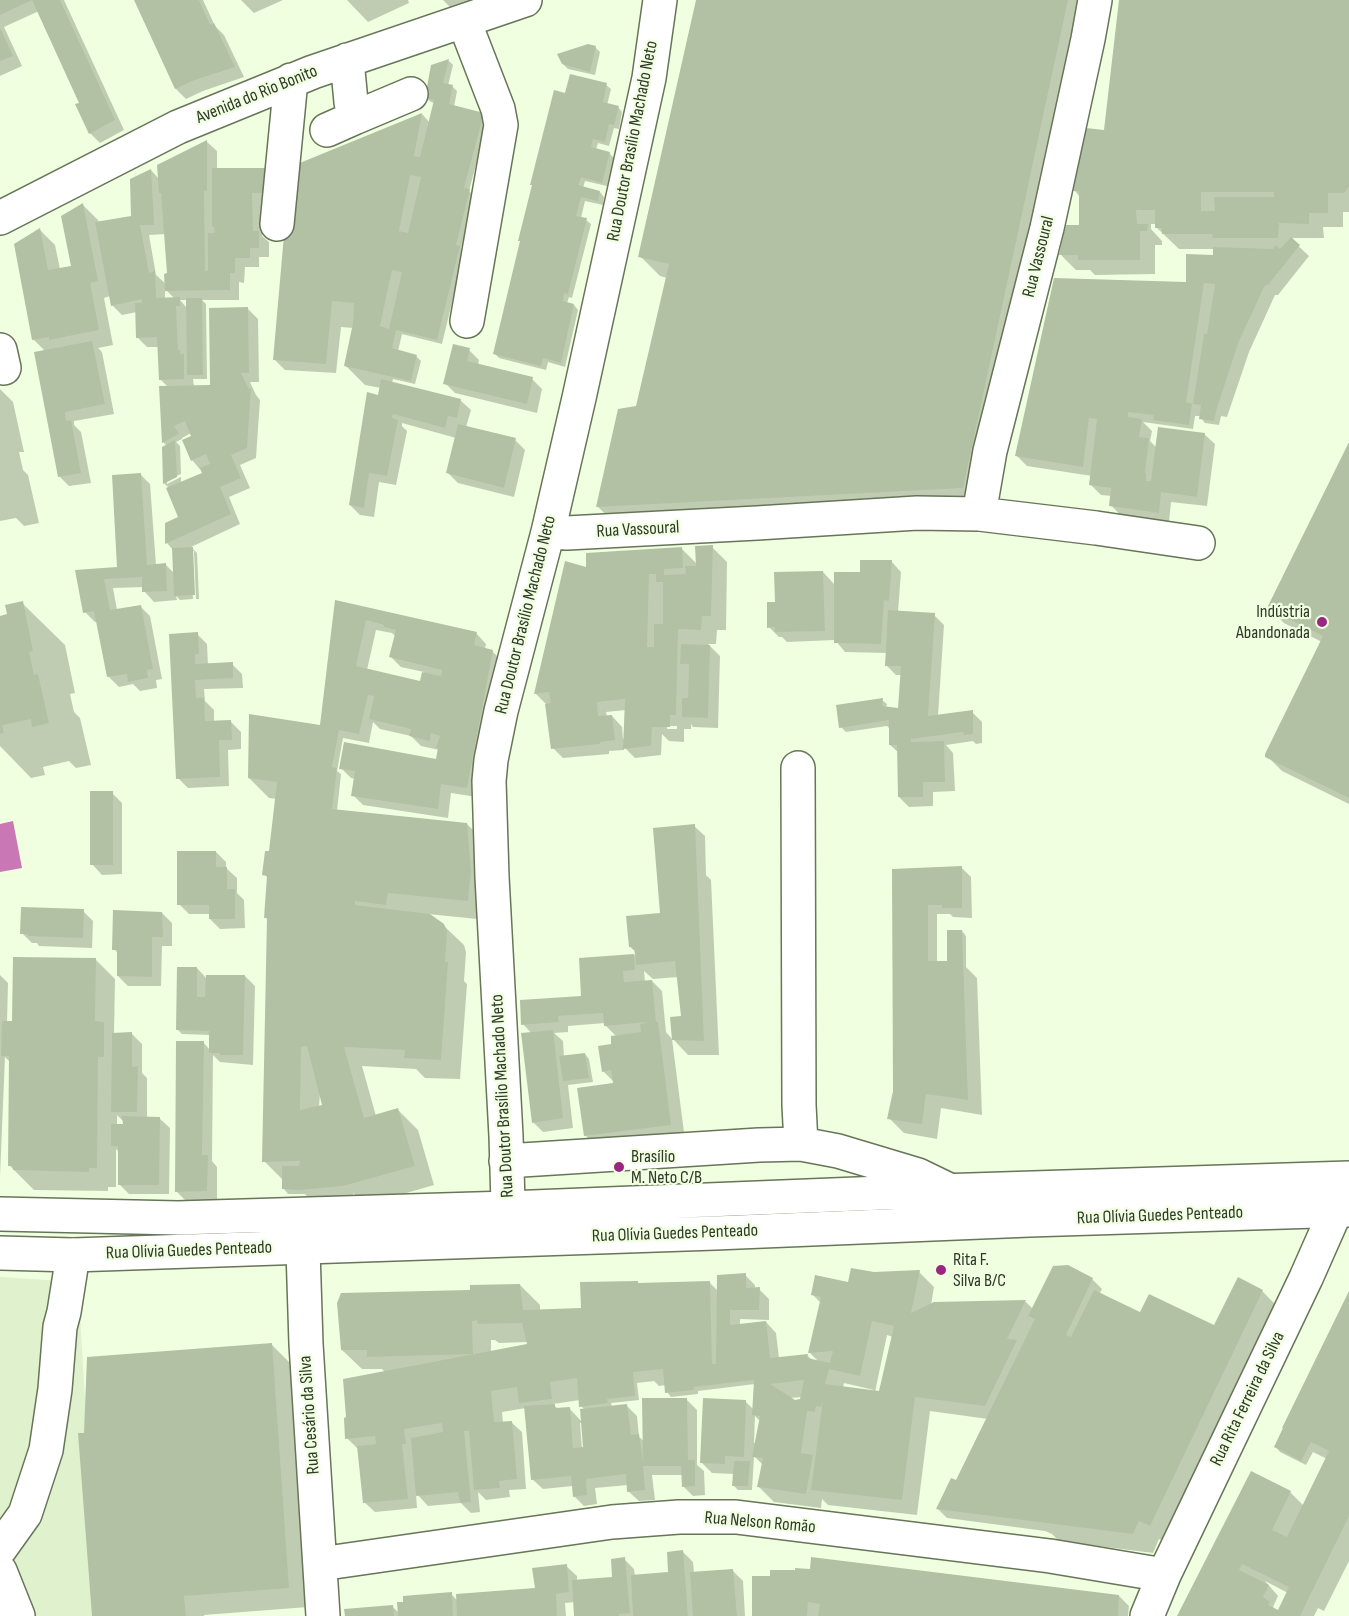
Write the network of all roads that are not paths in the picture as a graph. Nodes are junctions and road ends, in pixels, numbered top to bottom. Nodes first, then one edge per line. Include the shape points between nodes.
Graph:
1 (525, 0) edge
2 (660, 0) edge
3 (1095, 0) edge
4 (464, 21) junction
5 (347, 60) junction
6 (291, 80) junction
7 (411, 94) dead end
8 (0, 218) edge
9 (277, 224) dead end
10 (467, 321) dead end
11 (979, 514) junction
12 (548, 532) junction
13 (1198, 543) dead end
14 (798, 768) dead end
15 (801, 1144) junction
16 (506, 1161) junction
17 (951, 1191) junction
18 (1342, 1194) edge
19 (7, 1214) edge
20 (302, 1214) junction
21 (508, 1224) junction
22 (303, 1247) junction
23 (5, 1253) edge
24 (73, 1255) junction
25 (0, 1549) edge
26 (320, 1564) junction
27 (0, 1571) edge
28 (1164, 1575) junction
29 (18, 1616) edge
30 (323, 1616) edge
31 (1147, 1616) edge

1 - 4 street, Avenida do Rio Bonito
2 - 12 street, Rua Doutor Brasílio Machado Neto via 650,78
3 - 11 street, Rua Vassoural via 1047,228 990,451
4 - 5 street, Avenida do Rio Bonito
4 - 10 street via 501,125
5 - 6 street, Avenida do Rio Bonito
5 - 7 street via 351,102 340,124
6 - 8 street, Avenida do Rio Bonito via 178,127
6 - 9 street
11 - 12 street, Rua Vassoural via 917,513
11 - 13 street, Rua Vassoural
12 - 16 street, Rua Doutor Brasílio Machado Neto via 501,711 489,781
14 - 15 street
15 - 16 street
15 - 17 street via 918,1174
16 - 21 street, Rua Doutor Brasílio Machado Neto
17 - 18 street, Rua Olívia Guedes Penteado
17 - 21 street, Rua Olívia Guedes Penteado
18 - 21 street, Rua Olívia Guedes Penteado via 1029,1220 715,1233
18 - 28 street, Rua Rita Ferreira da Silva
19 - 20 street, Rua Olívia Guedes Penteado via 178,1218
19 - 23 street
20 - 21 street, Rua Olívia Guedes Penteado
20 - 22 street, Rua Cesário da Silva
21 - 22 street, Rua Olívia Guedes Penteado
22 - 24 street, Rua Olívia Guedes Penteado
22 - 26 street, Rua Cesário da Silva
23 - 24 street, Rua Olívia Guedes Penteado
24 - 25 street via 60,1327 46,1450 25,1515
26 - 28 street, Rua Nelson Romão via 612,1522 736,1517 1050,1556
26 - 30 street, Rua Cesário da Silva
27 - 29 street
28 - 31 street, Rua Rita Ferreira da Silva

